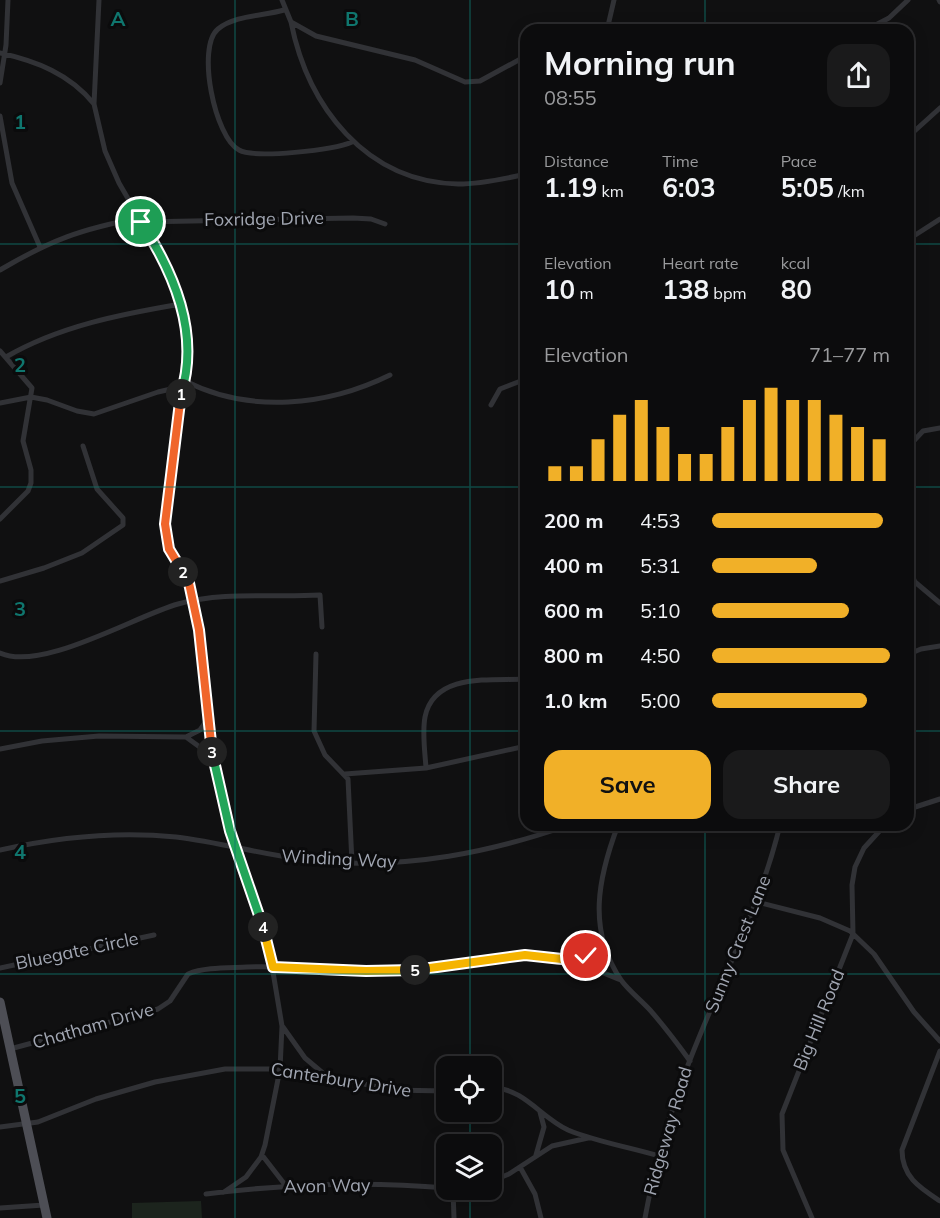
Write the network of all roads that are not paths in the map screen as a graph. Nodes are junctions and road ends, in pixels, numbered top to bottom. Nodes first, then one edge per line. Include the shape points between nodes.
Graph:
1 (8, 0) edge
2 (99, 0) edge
3 (282, 0) edge
4 (614, 0) edge
5 (908, 0) edge
6 (284, 10) junction
7 (291, 22) junction
8 (608, 24) edge
9 (878, 24) edge
10 (2, 54) edge
11 (520, 59) edge
12 (0, 83) edge
13 (94, 104) junction
14 (940, 108) edge
15 (0, 116) edge
16 (914, 131) edge
17 (352, 142) junction
18 (520, 175) edge
19 (940, 219) edge
20 (140, 220) junction
21 (385, 224) dead end
22 (914, 236) edge
23 (40, 247) junction
24 (0, 270) edge
25 (181, 304) junction
26 (0, 352) edge
27 (6, 357) junction
28 (390, 375) dead end
29 (520, 381) edge
30 (185, 384) junction
31 (31, 397) junction
32 (0, 403) edge
33 (491, 405) dead end
34 (940, 428) edge
35 (914, 441) edge
36 (83, 446) dead end
37 (0, 519) edge
38 (914, 580) edge
39 (0, 581) edge
40 (192, 601) junction
41 (940, 603) edge
42 (322, 627) dead end
43 (940, 646) edge
44 (914, 652) edge
45 (0, 653) edge
46 (316, 654) dead end
47 (520, 679) edge
48 (207, 720) junction
49 (186, 737) junction
50 (0, 748) edge
51 (520, 748) edge
52 (212, 756) junction
53 (426, 768) junction
54 (345, 774) junction
55 (940, 799) edge
56 (914, 807) edge
57 (549, 831) edge
58 (616, 831) edge
59 (778, 831) edge
60 (880, 831) edge
61 (236, 847) junction
62 (0, 850) edge
63 (352, 863) junction
64 (757, 902) junction
65 (154, 934) dead end
66 (853, 934) junction
67 (601, 938) junction
68 (571, 960) junction
69 (273, 967) junction
70 (0, 968) edge
71 (621, 980) junction
72 (0, 1002) edge
73 (282, 1026) junction
74 (940, 1040) edge
75 (10, 1049) junction
76 (940, 1051) edge
77 (690, 1060) junction
78 (280, 1069) junction
79 (326, 1075) junction
80 (502, 1090) edge
81 (436, 1091) edge
82 (538, 1108) junction
83 (27, 1125) junction
84 (0, 1127) edge
85 (591, 1138) junction
86 (262, 1155) junction
87 (536, 1155) junction
88 (659, 1156) junction
89 (520, 1167) junction
90 (502, 1176) edge
91 (286, 1186) junction
92 (436, 1188) edge
93 (224, 1192) junction
94 (206, 1194) dead end
95 (453, 1200) edge
96 (940, 1201) edge
97 (45, 1205) junction
98 (0, 1208) edge
99 (47, 1218) edge
100 (454, 1218) edge
101 (541, 1218) edge
102 (645, 1218) edge
103 (813, 1218) edge

1 - 10 street
2 - 13 street
3 - 6 street
4 - 8 street
5 - 9 street
6 - 7 street
6 - 17 street via 231,22 217,30 209,42 209,72 223,134 233,146 247,153 314,150
7 - 11 street via 331,41 415,60 465,82 480,81
7 - 17 street via 314,91
10 - 12 street
10 - 13 street via 57,73 79,87
13 - 20 street via 111,168
14 - 16 street
15 - 23 street via 12,183
17 - 18 street via 387,165 426,180 474,183
19 - 22 street
20 - 21 street, Foxridge Drive via 353,218
20 - 23 street, Foxridge Drive via 75,232
20 - 25 street via 167,265
23 - 24 street, Foxridge Drive
25 - 27 street via 95,322
25 - 30 street via 188,359
26 - 27 street
27 - 31 street via 30,385
28 - 30 street via 341,394 291,403 219,394
29 - 33 street via 500,389
30 - 31 street via 94,414
30 - 40 street via 177,417 165,532 169,549 189,583
31 - 32 street
31 - 37 street via 23,441 31,483
34 - 35 street via 923,431
36 - 39 street via 97,489 124,522 122,527 82,553
38 - 41 street
40 - 42 street via 227,595 320,595
40 - 45 street via 156,611 73,646 28,656
40 - 48 street via 199,630
43 - 44 street
46 - 54 street via 314,731 325,755
47 - 53 street via 460,683 435,696 425,717
48 - 49 street via 200,730
48 - 52 street
49 - 50 street via 99,736
49 - 52 street
51 - 53 street
52 - 61 street
53 - 54 street
54 - 63 street via 350,785
55 - 56 street
57 - 63 street, Winding Way via 472,854 416,862
58 - 67 street, Ridgeway Road via 599,889
59 - 64 street, Sunny Crest Lane
60 - 66 street, Big Hill Road via 864,848 855,867
61 - 62 street, Winding Way via 176,837 113,835 56,839
61 - 63 street, Winding Way
61 - 69 street
64 - 66 street via 820,918
64 - 77 street, Sunny Crest Lane
65 - 70 street, Bluegate Circle
66 - 74 street via 874,954 914,1012
66 - 103 street, Big Hill Road via 782,1114 783,1150
67 - 68 street via 586,956
67 - 71 street, Ridgeway Road
68 - 69 street, Chatham Drive via 525,955 424,969 377,971
68 - 71 street, Chatham Drive
69 - 73 street
69 - 75 street, Chatham Drive via 193,972 184,978 170,1001 158,1009
71 - 77 street, Ridgeway Road
72 - 75 main road
73 - 78 street
73 - 79 street via 305,1058
75 - 83 main road
76 - 96 street via 903,1143 902,1157 912,1180
77 - 88 street, Ridgeway Road
78 - 79 street, Canterbury Drive
78 - 83 street, Canterbury Drive via 225,1069 155,1082
78 - 86 street
79 - 81 street, Canterbury Drive via 390,1090
80 - 82 street via 515,1092
82 - 85 street via 559,1125
82 - 87 street via 544,1127
83 - 84 street, Canterbury Drive
83 - 97 main road
85 - 87 street via 562,1143
85 - 88 street
86 - 91 street
86 - 93 street via 246,1177
87 - 89 street
88 - 102 street, Ridgeway Road
89 - 90 street
89 - 101 street via 535,1194
91 - 92 street, Avon Way
91 - 93 street, Avon Way
93 - 94 street, Avon Way
95 - 100 street
97 - 98 street
97 - 99 main road

